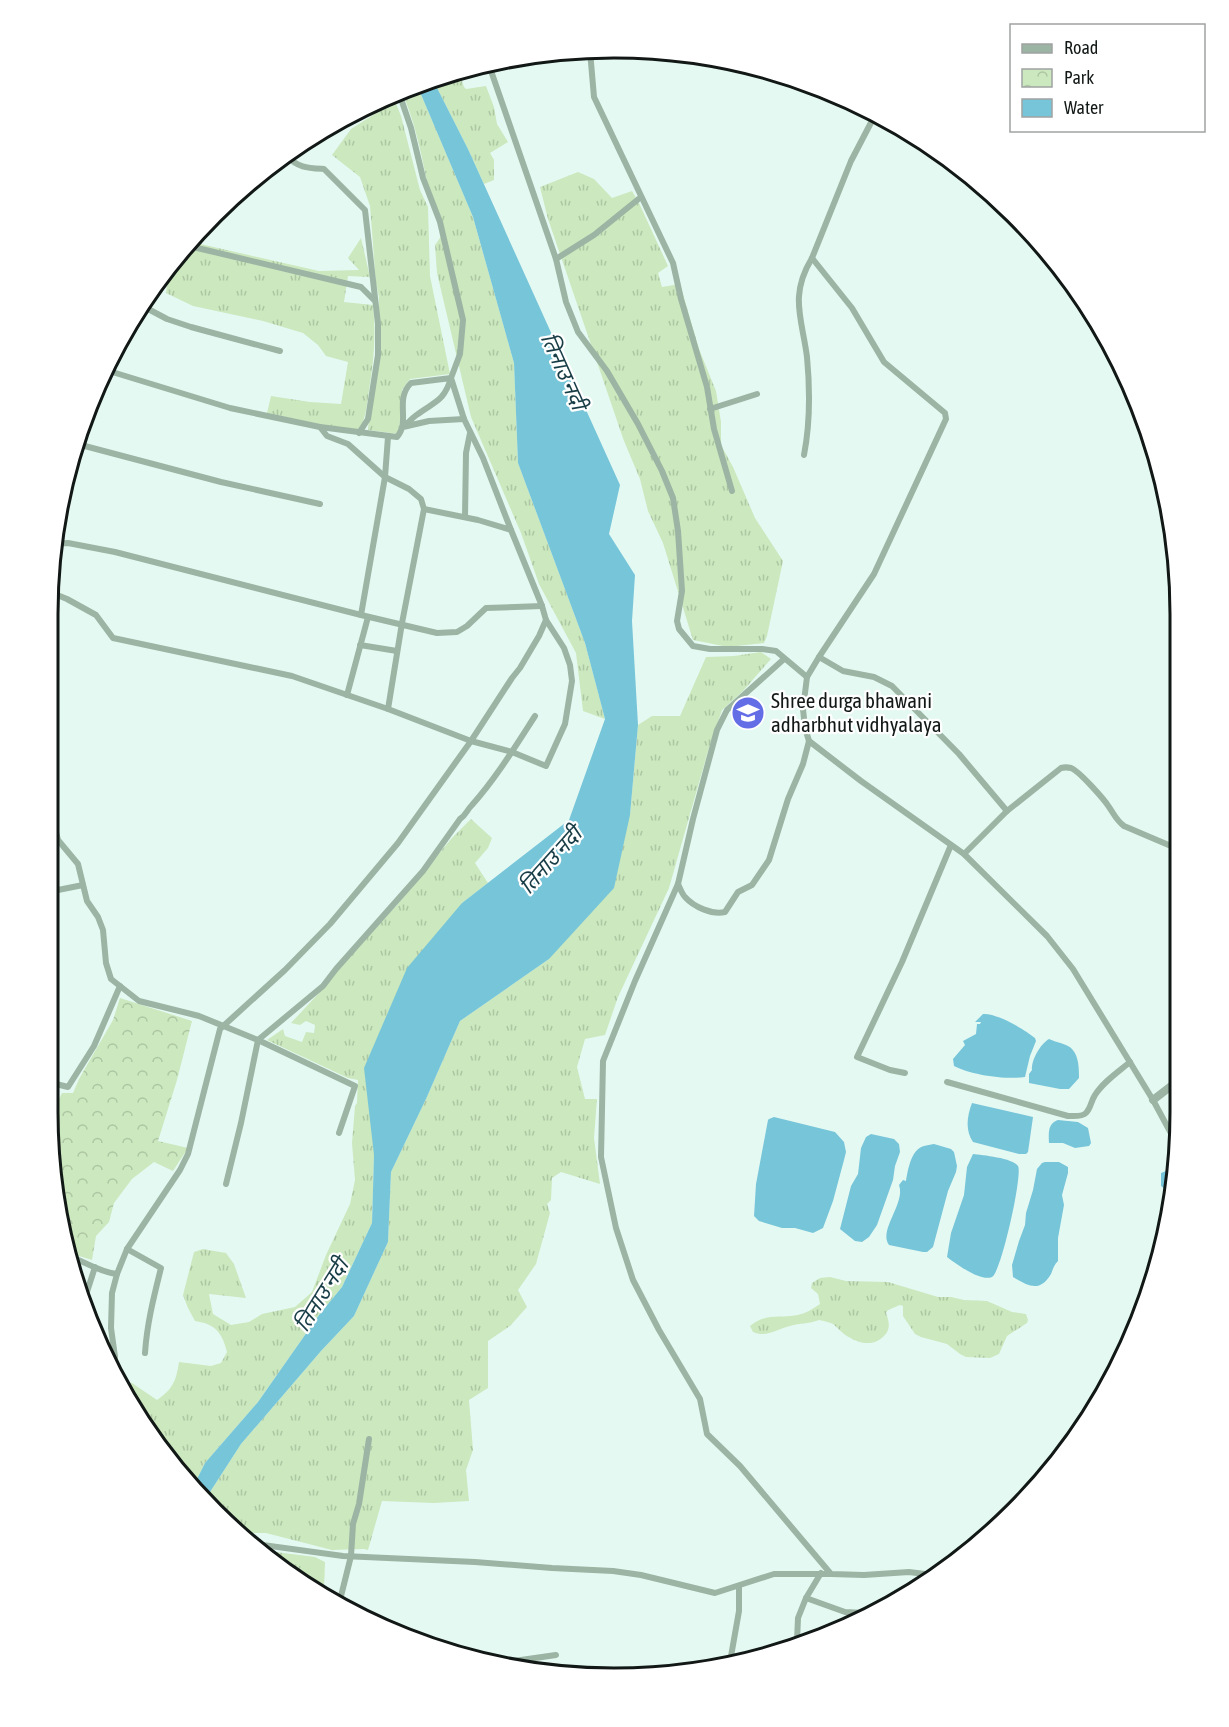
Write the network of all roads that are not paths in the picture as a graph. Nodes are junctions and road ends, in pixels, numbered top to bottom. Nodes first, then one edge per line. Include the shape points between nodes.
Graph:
1 (591, 59) edge
2 (492, 72) edge
3 (402, 101) edge
4 (871, 122) edge
5 (292, 162) edge
6 (641, 197) junction
7 (196, 248) edge
8 (812, 258) junction
9 (556, 259) junction
10 (374, 300) junction
11 (150, 310) edge
12 (280, 351) dead end
13 (114, 373) edge
14 (451, 378) junction
15 (757, 394) dead end
16 (710, 409) junction
17 (464, 419) junction
18 (320, 427) junction
19 (403, 427) junction
20 (360, 433) junction
21 (471, 433) junction
22 (388, 437) junction
23 (85, 446) edge
24 (804, 455) dead end
25 (385, 477) junction
26 (732, 491) dead end
27 (320, 504) dead end
28 (424, 509) junction
29 (465, 518) junction
30 (511, 530) junction
31 (63, 543) edge
32 (59, 596) edge
33 (542, 606) junction
34 (364, 616) junction
35 (546, 620) junction
36 (402, 623) junction
37 (360, 645) junction
38 (397, 651) junction
39 (819, 657) junction
40 (784, 659) junction
41 (807, 678) junction
42 (347, 695) junction
43 (388, 709) junction
44 (535, 716) dead end
45 (471, 741) junction
46 (809, 741) junction
47 (512, 752) junction
48 (1007, 811) junction
49 (58, 840) edge
50 (951, 845) junction
51 (1170, 846) edge
52 (964, 854) junction
53 (678, 884) junction
54 (83, 885) junction
55 (58, 890) edge
56 (120, 986) junction
57 (224, 1026) junction
58 (258, 1040) junction
59 (1130, 1062) junction
60 (904, 1072) dead end
61 (947, 1082) dead end
62 (58, 1084) edge
63 (1170, 1087) edge
64 (1153, 1100) junction
65 (1169, 1131) edge
66 (339, 1133) dead end
67 (226, 1184) dead end
68 (126, 1249) junction
69 (78, 1260) edge
70 (95, 1267) junction
71 (117, 1274) junction
72 (87, 1288) edge
73 (145, 1353) dead end
74 (115, 1355) edge
75 (369, 1438) dead end
76 (265, 1545) edge
77 (351, 1556) junction
78 (821, 1573) junction
79 (831, 1574) junction
80 (925, 1574) edge
81 (739, 1586) junction
82 (341, 1597) edge
83 (806, 1598) junction
84 (857, 1613) edge
85 (797, 1637) edge
86 (556, 1655) dead end
87 (731, 1656) edge
88 (519, 1660) edge

1 - 6 street via 594,97
2 - 9 street
3 - 14 street via 440,222 463,320 460,354
4 - 8 street via 851,161
5 - 10 street via 324,169 365,210
6 - 9 street via 594,235
6 - 16 street via 673,263
7 - 10 street via 361,287
8 - 24 street via 800,281 799,297 809,392
8 - 39 street via 852,308 884,362 946,416 874,574
9 - 40 street via 578,332 638,424 673,498 682,591 679,629 693,646 762,649 776,651
10 - 20 street via 378,355 368,419
11 - 12 street via 190,327
13 - 18 street via 230,408
14 - 17 street
14 - 19 street via 447,391 436,404
14 - 19 street via 411,382 405,388
15 - 16 street
16 - 26 street
17 - 19 street
17 - 21 street
18 - 20 street
18 - 25 street via 327,436 348,444
19 - 22 street via 398,438
20 - 22 street
21 - 29 street via 466,453
21 - 30 street
22 - 25 street
23 - 27 street
25 - 28 street via 415,494
25 - 34 street
28 - 29 street
28 - 36 street
29 - 30 street
30 - 33 street
31 - 34 street via 115,552
32 - 42 street via 96,615 112,638 292,676
33 - 35 street
33 - 36 street via 486,608 456,632 437,633
34 - 36 street
34 - 37 street
35 - 45 street via 520,668
35 - 47 street via 570,664 572,681 565,724 546,766
36 - 38 street
37 - 38 street
37 - 42 street
38 - 43 street
39 - 41 street
39 - 48 street via 843,672 874,677 892,686 959,754
40 - 41 street
40 - 53 street via 723,717
41 - 46 street via 803,708
42 - 43 street
43 - 45 street
44 - 47 street
45 - 47 street
45 - 57 street via 398,843 330,924
46 - 50 street
46 - 53 street via 769,860 753,885 738,892 725,912 718,914 697,906 684,896
47 - 58 street via 423,871 323,986
48 - 51 street via 1061,768 1069,767 1084,778 1118,822
48 - 52 street
49 - 54 street via 78,864
50 - 52 street
50 - 60 street via 857,1057
52 - 59 street via 1047,936 1073,969
53 - 79 street via 603,1061 601,1157 616,1228 633,1280 700,1399 707,1434 740,1466
54 - 55 street
54 - 56 street via 103,930 107,971
56 - 57 street via 140,1001
56 - 62 street via 94,1046 68,1087
57 - 58 street
57 - 68 street via 220,1029 188,1154
58 - 66 street via 355,1086
58 - 67 street
59 - 61 street via 1099,1090 1081,1116 1068,1116
59 - 64 street
63 - 64 street
64 - 65 street
68 - 71 street
68 - 73 street via 161,1268 146,1329
69 - 70 street
70 - 71 street
70 - 72 street
71 - 74 street via 111,1328
75 - 77 street
76 - 77 street
77 - 81 street via 613,1571 716,1593
77 - 82 street
78 - 79 street
78 - 81 street via 774,1575
78 - 83 street
79 - 80 street
81 - 87 street
83 - 84 street
83 - 85 street via 798,1618
86 - 88 street

